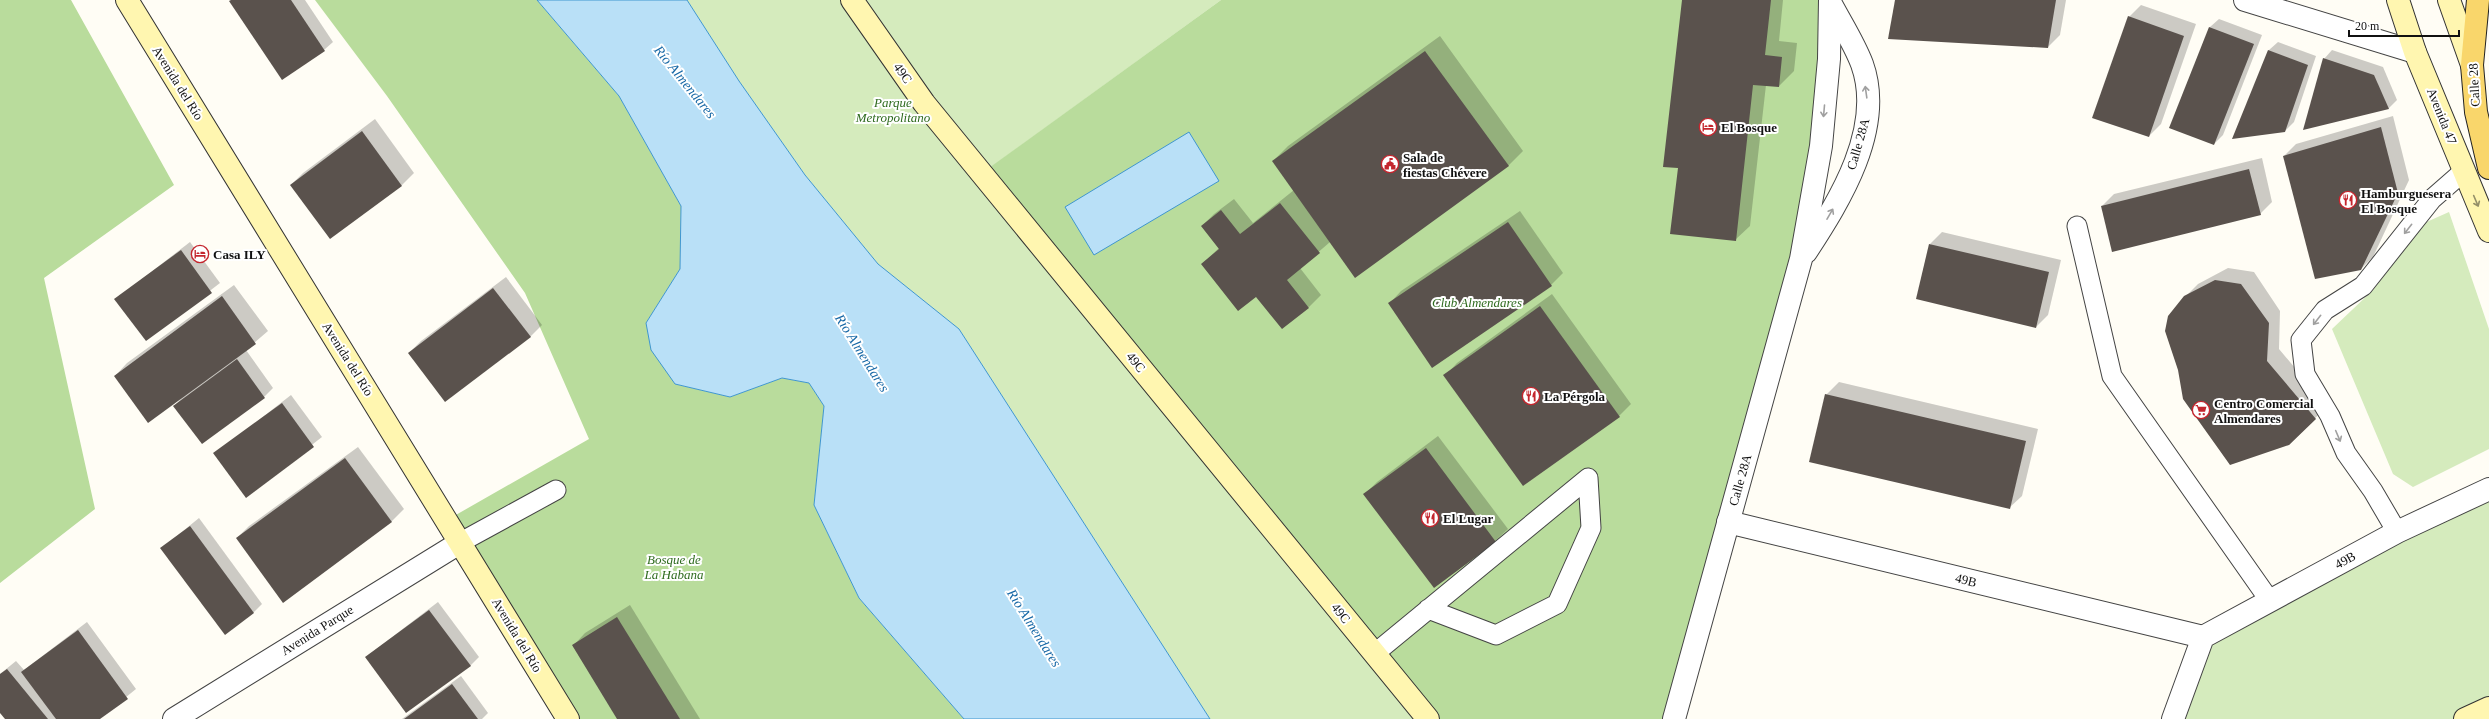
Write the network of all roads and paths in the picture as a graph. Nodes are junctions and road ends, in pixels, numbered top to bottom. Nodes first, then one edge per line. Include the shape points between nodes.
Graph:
1 (127, 0) edge
2 (852, 0) edge
3 (1830, 0) edge
4 (2244, 0) edge
5 (2398, 0) edge
6 (2449, 0) edge
7 (2478, 0) edge
8 (2415, 52) junction
9 (2472, 65) junction
10 (2489, 168) edge
11 (2464, 172) junction
12 (2078, 226) dead end
13 (2489, 231) edge
14 (1802, 259) junction
15 (2489, 489) edge
16 (556, 490) dead end
17 (1728, 522) junction
18 (2397, 532) junction
19 (461, 542) junction
20 (2270, 601) junction
21 (1428, 610) junction
22 (2203, 637) junction
23 (1374, 654) junction
24 (2489, 708) edge
25 (1676, 710) edge
26 (174, 719) edge
27 (568, 719) edge
28 (1428, 719) edge
29 (1660, 719) edge
30 (2173, 719) edge
31 (2465, 719) edge

1 - 19 street, Avenida del Río
2 - 23 street, 49C via 924,103
3 -> 14 street, Calle 28A via 1829,59 1821,146
14 -> 3 street, Calle 28A via 1841,194 1865,127 1868,97 1862,64
4 - 8 street
5 - 8 street, Avenida 47
6 - 9 street
7 - 9 main road, Calle 28
8 - 11 street, Avenida 47
9 - 10 main road, Calle 28 via 2476,112
11 -> 13 street, Avenida 47
11 -> 18 lane via 2432,199 2363,286 2325,310 2301,340 2305,374 2330,416 2346,453 2373,491
12 - 20 lane via 2112,376
14 - 17 street, Calle 28A
15 - 18 street, 49B
16 - 19 lane
17 - 22 street, 49B
17 - 25 street, Calle 28A
18 - 20 street, 49B
19 - 26 street, Avenida Parque
19 - 27 street, Avenida del Río
20 - 22 street, 49B
21 - 21 lane via 1557,504 1588,478 1591,528 1556,604 1496,635
21 - 23 lane
22 - 30 street
23 - 28 street, 49C
24 - 31 street
25 - 29 street, Calle 28A

